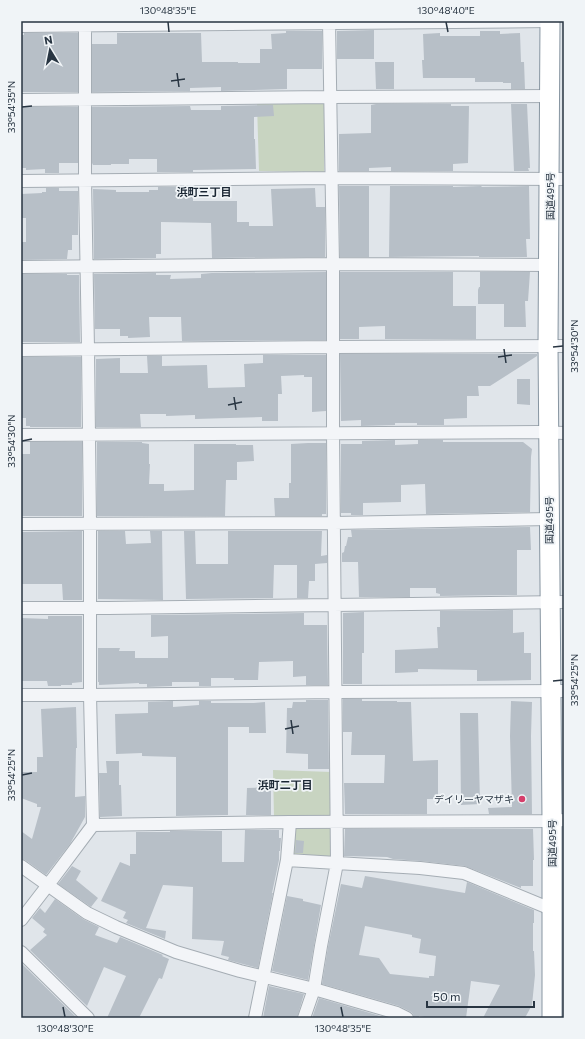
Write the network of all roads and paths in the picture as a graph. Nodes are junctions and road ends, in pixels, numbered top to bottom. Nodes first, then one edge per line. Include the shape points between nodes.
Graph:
1 (550, 21) edge
2 (329, 22) edge
3 (85, 23) edge
4 (21, 26) edge
5 (550, 96) junction
6 (329, 97) junction
7 (21, 100) edge
8 (85, 100) junction
9 (331, 178) junction
10 (85, 179) junction
11 (557, 179) edge
12 (21, 181) edge
13 (332, 264) junction
14 (549, 265) junction
15 (87, 266) junction
16 (21, 267) edge
17 (556, 346) edge
18 (333, 347) junction
19 (88, 349) junction
20 (21, 350) edge
21 (556, 432) edge
22 (333, 433) junction
23 (21, 435) edge
24 (89, 435) junction
25 (549, 519) junction
26 (334, 522) junction
27 (21, 524) edge
28 (90, 524) junction
29 (557, 602) edge
30 (334, 605) junction
31 (21, 608) edge
32 (91, 608) junction
33 (558, 691) edge
34 (335, 692) junction
35 (21, 695) edge
36 (90, 696) junction
37 (558, 821) edge
38 (290, 822) junction
39 (337, 822) junction
40 (93, 825) junction
41 (287, 860) junction
42 (337, 864) junction
43 (21, 866) edge
44 (48, 885) junction
45 (552, 909) junction
46 (21, 920) edge
47 (21, 952) edge
48 (558, 959) edge
49 (264, 977) junction
50 (314, 988) junction
51 (88, 1018) edge
52 (255, 1018) edge
53 (304, 1018) edge
54 (407, 1018) edge
55 (552, 1018) edge

1 - 2 street
1 - 5 highway, 国道495号
2 - 3 street
2 - 6 street
3 - 4 street
3 - 8 street
5 - 6 street
5 - 11 highway, 国道495号
6 - 8 street
6 - 9 street
7 - 8 street
8 - 10 street
9 - 10 street
9 - 11 street
9 - 13 street
10 - 12 street
10 - 15 street
11 - 14 highway, 国道495号
13 - 14 street
13 - 15 street
13 - 18 street
14 - 17 highway, 国道495号
15 - 16 street
15 - 19 street
17 - 18 street
17 - 21 highway, 国道495号
18 - 19 street
18 - 22 street
19 - 20 street
19 - 24 street
21 - 22 street
21 - 25 highway, 国道495号
22 - 24 street
22 - 26 street
23 - 24 street
24 - 28 street
25 - 26 street
25 - 29 highway, 国道495号
26 - 28 street
26 - 30 street
27 - 28 street
28 - 32 street
29 - 30 street
29 - 33 highway, 国道495号
30 - 32 street
30 - 34 street
31 - 32 street
32 - 36 street
33 - 34 street
33 - 37 highway, 国道495号
34 - 36 street
34 - 39 street
35 - 36 street
36 - 40 street
37 - 39 street
37 - 45 highway, 国道495号
38 - 39 street
38 - 40 street
38 - 41 street
39 - 42 street
40 - 44 street
41 - 42 street
41 - 49 street
42 - 45 street via 420,868 464,874
42 - 50 street
43 - 44 street
44 - 46 street
44 - 49 street via 87,913 116,927 176,952
45 - 48 highway, 国道495号
47 - 51 street
48 - 55 highway, 国道495号
49 - 50 street
49 - 52 street
50 - 53 street
50 - 54 street

